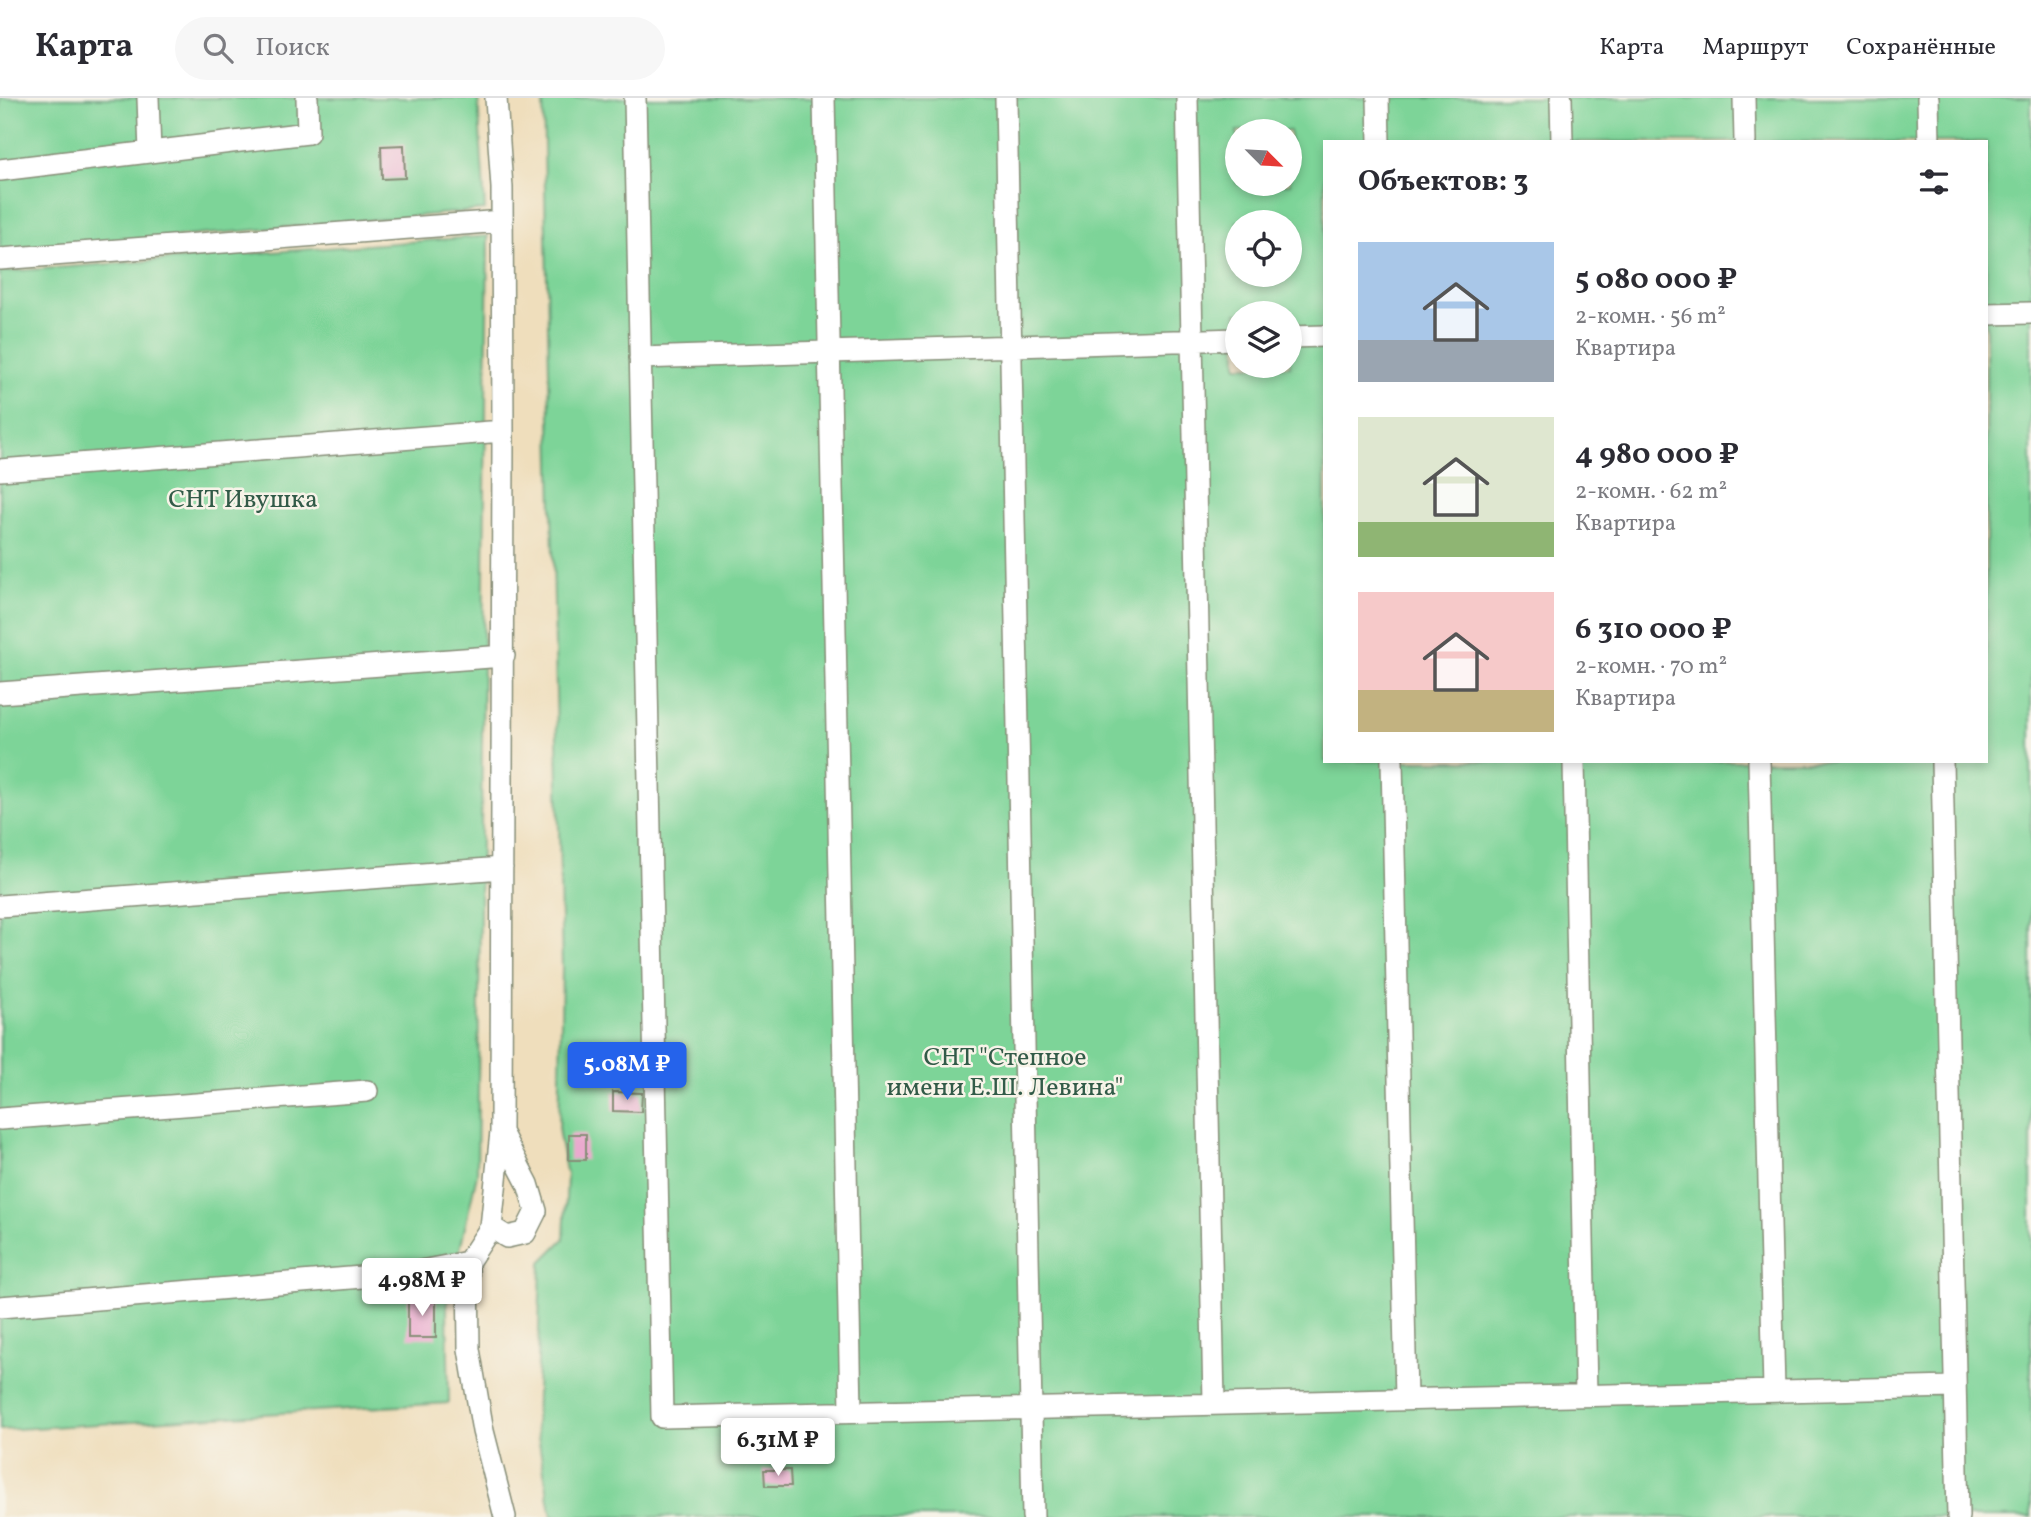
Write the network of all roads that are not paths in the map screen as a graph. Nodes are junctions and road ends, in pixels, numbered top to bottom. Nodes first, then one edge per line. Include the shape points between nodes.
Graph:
1 (148, 98) edge
2 (307, 98) edge
3 (496, 98) edge
4 (635, 98) edge
5 (824, 98) edge
6 (1006, 98) edge
7 (1187, 98) edge
8 (1378, 98) edge
9 (1561, 98) edge
10 (1744, 98) edge
11 (1928, 98) edge
12 (1379, 140) edge
13 (1562, 140) edge
14 (1745, 140) edge
15 (1929, 140) edge
16 (150, 152) junction
17 (0, 170) edge
18 (502, 221) junction
19 (0, 259) edge
20 (2031, 313) edge
21 (1988, 314) edge
22 (1323, 336) edge
23 (1302, 337) edge
24 (1225, 339) edge
25 (1192, 340) junction
26 (1010, 346) junction
27 (829, 352) junction
28 (640, 358) junction
29 (503, 431) junction
30 (0, 470) edge
31 (503, 656) junction
32 (0, 693) edge
33 (1392, 763) edge
34 (1574, 763) edge
35 (1759, 763) edge
36 (1942, 763) edge
37 (502, 869) junction
38 (0, 906) edge
39 (367, 1091) dead end
40 (0, 1119) edge
41 (501, 1132) junction
42 (491, 1227) junction
43 (468, 1262) junction
44 (0, 1307) edge
45 (1955, 1387) junction
46 (1774, 1391) junction
47 (1586, 1395) junction
48 (1406, 1399) junction
49 (1214, 1403) junction
50 (1029, 1406) junction
51 (851, 1410) junction
52 (505, 1517) edge
53 (1033, 1517) edge
54 (1958, 1517) edge

1 - 16 street
2 - 16 street via 308,133
3 - 18 street
4 - 28 street
5 - 27 street
6 - 26 street
7 - 25 street
8 - 12 street
9 - 13 street
10 - 14 street
11 - 15 street
16 - 17 street
18 - 19 street
18 - 29 street
20 - 21 street
22 - 23 street
24 - 25 street
25 - 26 street
25 - 49 street
26 - 27 street
26 - 50 street
27 - 28 street
27 - 51 street
28 - 51 street via 662,1417
29 - 30 street
29 - 31 street
31 - 32 street
31 - 37 street
33 - 48 street
34 - 47 street
35 - 46 street
36 - 45 street
37 - 38 street
37 - 41 street
39 - 40 street
41 - 42 street
41 - 42 street via 536,1210 525,1233 507,1237
42 - 43 street
43 - 44 street via 410,1273
43 - 52 street via 469,1349
45 - 46 street
45 - 54 street
46 - 47 street
47 - 48 street
48 - 49 street
49 - 50 street
50 - 51 street
50 - 53 street

